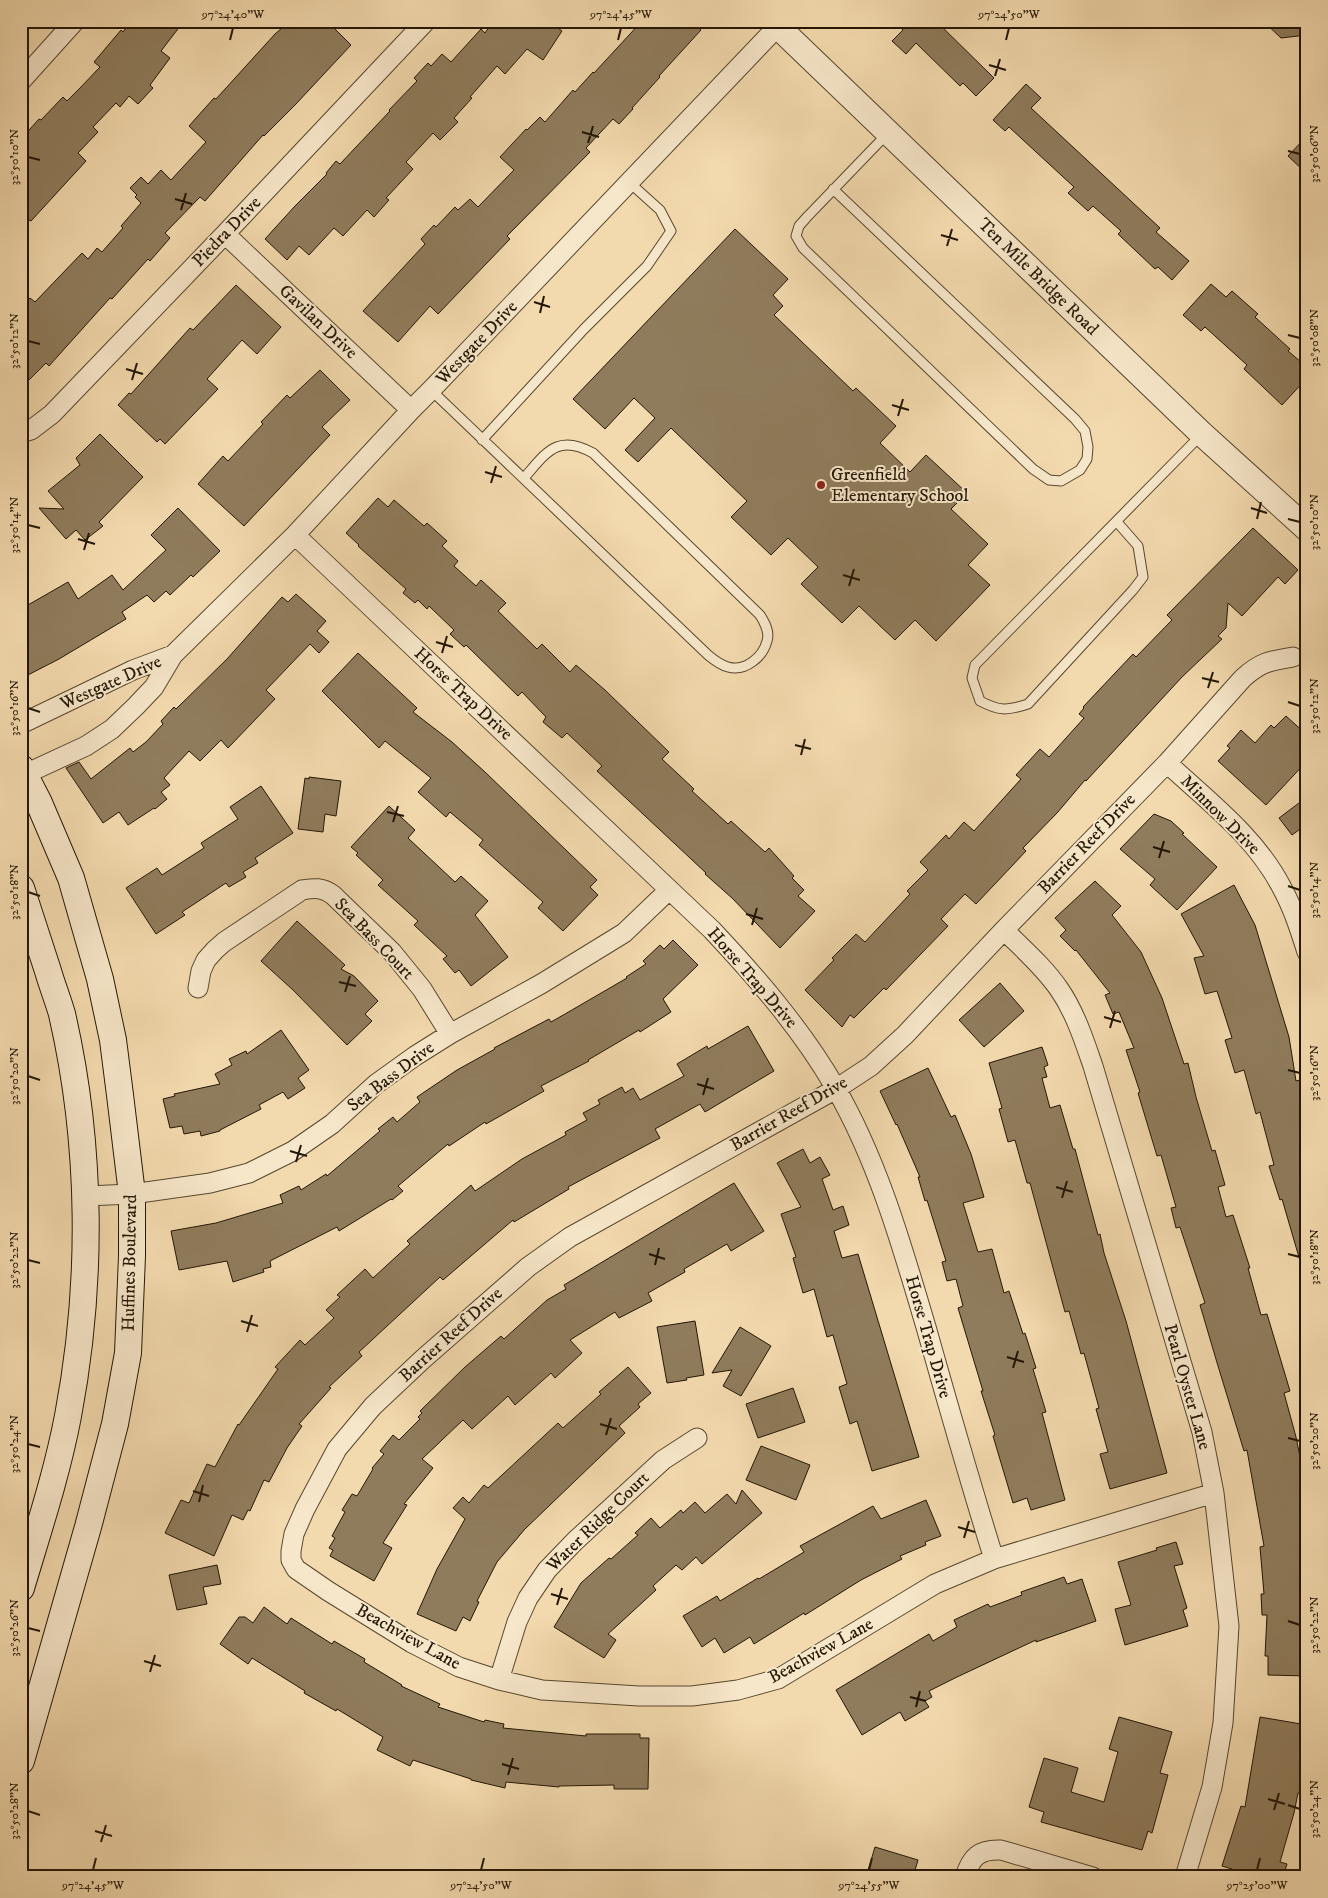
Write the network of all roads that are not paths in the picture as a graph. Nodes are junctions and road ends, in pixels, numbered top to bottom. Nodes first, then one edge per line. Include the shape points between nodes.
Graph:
1 (75, 21) edge
2 (426, 21) edge
3 (775, 24) edge
4 (21, 81) edge
5 (888, 133) junction
6 (630, 183) junction
7 (834, 189) junction
8 (225, 234) junction
9 (431, 390) junction
10 (411, 410) junction
11 (21, 433) edge
12 (1202, 434) junction
13 (482, 440) junction
14 (524, 478) junction
15 (1116, 522) junction
16 (1307, 529) edge
17 (295, 535) junction
18 (173, 655) junction
19 (1293, 657) dead end
20 (21, 724) edge
21 (1167, 763) junction
22 (22, 773) edge
23 (21, 888) edge
24 (670, 890) junction
25 (1004, 930) junction
26 (1307, 952) edge
27 (198, 988) dead end
28 (450, 1034) junction
29 (836, 1089) junction
30 (132, 1194) junction
31 (86, 1196) junction
32 (697, 1438) dead end
33 (1214, 1492) junction
34 (994, 1559) junction
35 (292, 1560) joint
36 (21, 1588) edge
37 (499, 1680) junction
38 (21, 1761) edge
39 (965, 1877) edge
40 (1093, 1877) edge
41 (1185, 1877) edge

1 - 4 street
2 - 8 street, Piedra Drive
3 - 5 street, Ten Mile Bridge Road
3 - 6 street, Westgate Drive
5 - 7 lane
5 - 12 street, Ten Mile Bridge Road
6 - 9 street, Westgate Drive
6 - 13 lane via 660,210 671,231 648,266 584,329
7 - 7 lane via 798,226 796,236 803,248 1024,462 1050,480 1073,476 1087,459 1085,431
8 - 10 street, Gavilan Drive
8 - 11 street, Piedra Drive via 52,414 31,430
9 - 10 street, Westgate Drive
9 - 13 lane
10 - 17 street, Westgate Drive
12 - 15 lane
12 - 16 street, Ten Mile Bridge Road
13 - 14 lane
14 - 14 lane via 718,662 729,668 739,668 750,664 761,654 768,640 767,627 760,615 593,453 572,445 550,449
15 - 15 lane via 975,665 972,678 980,701 1006,710 1028,704 1143,577 1138,546
17 - 18 street, Westgate Drive
17 - 24 street, Horse Trap Drive
18 - 20 street, Westgate Drive via 133,670
18 - 22 street, Westgate Drive via 154,688 112,729 86,746
19 - 21 street, Barrier Reef Drive via 1257,666
21 - 25 street, Barrier Reef Drive
21 - 26 street, Minnow Drive via 1241,830 1264,859 1282,887
22 - 30 main road, Huffines Boulevard via 39,803 71,878 100,979 113,1040
23 - 31 main road via 61,1013 76,1088
24 - 28 street, Sea Bass Drive via 624,933
24 - 29 street, Horse Trap Drive via 746,966 809,1044
25 - 29 street, Barrier Reef Drive via 905,1035 871,1066
25 - 33 street, Pearl Oyster Lane via 1059,989 1082,1034 1202,1432
27 - 28 street, Sea Bass Court via 206,960 224,942 302,890 316,887 333,895 392,952 422,989
28 - 30 street, Sea Bass Drive via 376,1084 332,1124 293,1151 249,1173
29 - 34 street, Horse Trap Drive via 878,1179 893,1222
29 - 35 street, Barrier Reef Drive via 570,1237 528,1267 373,1406 337,1449 294,1534
30 - 31 street, Sea Bass Drive
30 - 38 main road, Huffines Boulevard via 128,1353 115,1424
31 - 36 main road via 83,1291 68,1418
32 - 37 street, Water Ridge Court via 663,1460 547,1570 517,1622
33 - 34 street, Beachview Lane
33 - 41 street, Pearl Oyster Lane via 1229,1626 1227,1678 1212,1787
34 - 37 street, Beachview Lane via 935,1584 778,1679 738,1690 692,1696 639,1696 542,1690
35 - 37 street, Beachview Lane via 303,1576 412,1643 459,1667
39 - 40 street via 976,1856 1000,1850

